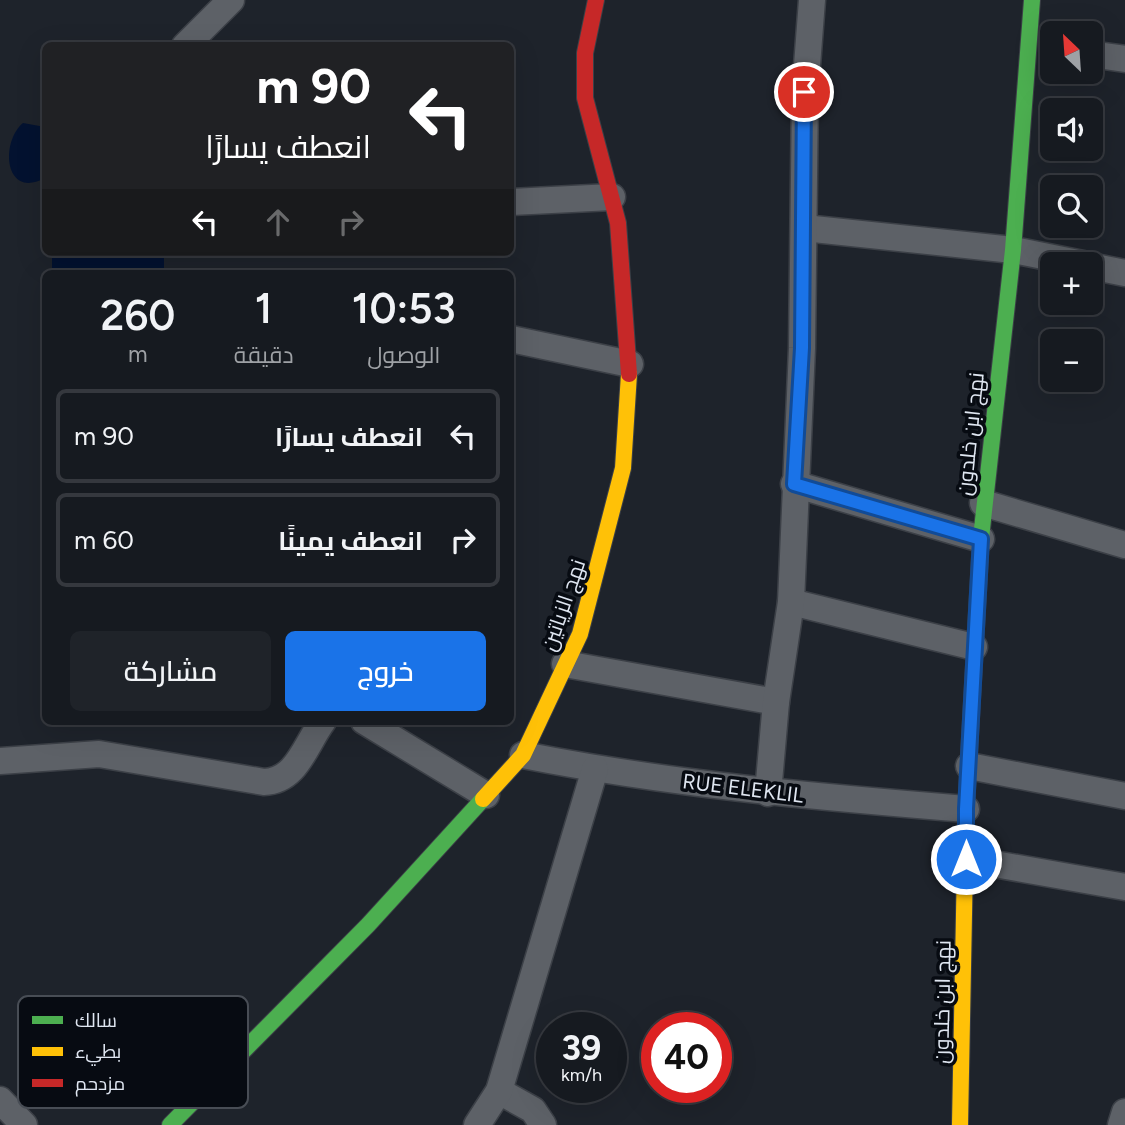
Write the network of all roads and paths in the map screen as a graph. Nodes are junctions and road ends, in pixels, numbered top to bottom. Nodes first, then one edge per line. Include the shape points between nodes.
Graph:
1 (231, 0) edge
2 (596, 0) edge
3 (812, 0) edge
4 (1032, 0) edge
5 (189, 42) edge
6 (1040, 48) edge
7 (1103, 56) edge
8 (1125, 59) edge
9 (612, 197) junction
10 (514, 202) edge
11 (804, 228) junction
12 (1013, 250) junction
13 (1040, 255) edge
14 (1103, 269) edge
15 (1125, 273) edge
16 (514, 340) edge
17 (630, 364) junction
18 (794, 484) junction
19 (983, 503) junction
20 (981, 539) junction
21 (1125, 545) edge
22 (791, 602) junction
23 (974, 647) junction
24 (565, 664) junction
25 (776, 702) junction
26 (321, 725) edge
27 (371, 725) edge
28 (523, 755) junction
29 (0, 761) edge
30 (969, 766) junction
31 (595, 769) junction
32 (768, 793) junction
33 (486, 795) junction
34 (1125, 796) edge
35 (966, 809) junction
36 (966, 859) junction
37 (1125, 887) edge
38 (248, 1046) edge
39 (499, 1091) junction
40 (0, 1101) edge
41 (187, 1108) edge
42 (1125, 1112) edge
43 (24, 1125) edge
44 (170, 1125) edge
45 (477, 1125) edge
46 (543, 1125) edge
47 (960, 1125) edge
48 (1121, 1125) edge

1 - 5 street
2 - 9 street, نهج الزياتين via 583,78
3 - 11 street via 804,92
4 - 6 street, نهج ابن خلدون
6 - 12 street, نهج ابن خلدون
7 - 8 street
9 - 10 street
9 - 17 street, نهج الزياتين
11 - 12 street
11 - 18 street
12 - 13 street
12 - 19 street, نهج ابن خلدون
14 - 15 street
16 - 17 street
17 - 24 street, نهج الزياتين via 623,468 580,634
18 - 20 street
18 - 22 street
19 - 20 street, نهج ابن خلدون
19 - 21 street
20 - 23 street, نهج ابن خلدون
22 - 23 street
22 - 25 street
23 - 30 street, نهج ابن خلدون
24 - 25 street
24 - 28 street, نهج الزياتين
25 - 32 street
26 - 29 street via 294,768 278,782 99,754
27 - 33 street
28 - 31 street, RUE ELEKLIL
28 - 33 street, نهج الزياتين
30 - 34 street
30 - 35 street, نهج ابن خلدون
31 - 32 street, RUE ELEKLIL
31 - 39 street
32 - 35 street, RUE ELEKLIL
33 - 38 street, نهج الزياتين via 368,925
35 - 36 street, نهج ابن خلدون
36 - 37 street
36 - 47 street, نهج ابن خلدون
39 - 45 street
39 - 46 street via 533,1110
40 - 43 street
41 - 44 street, نهج الزياتين
42 - 48 street

